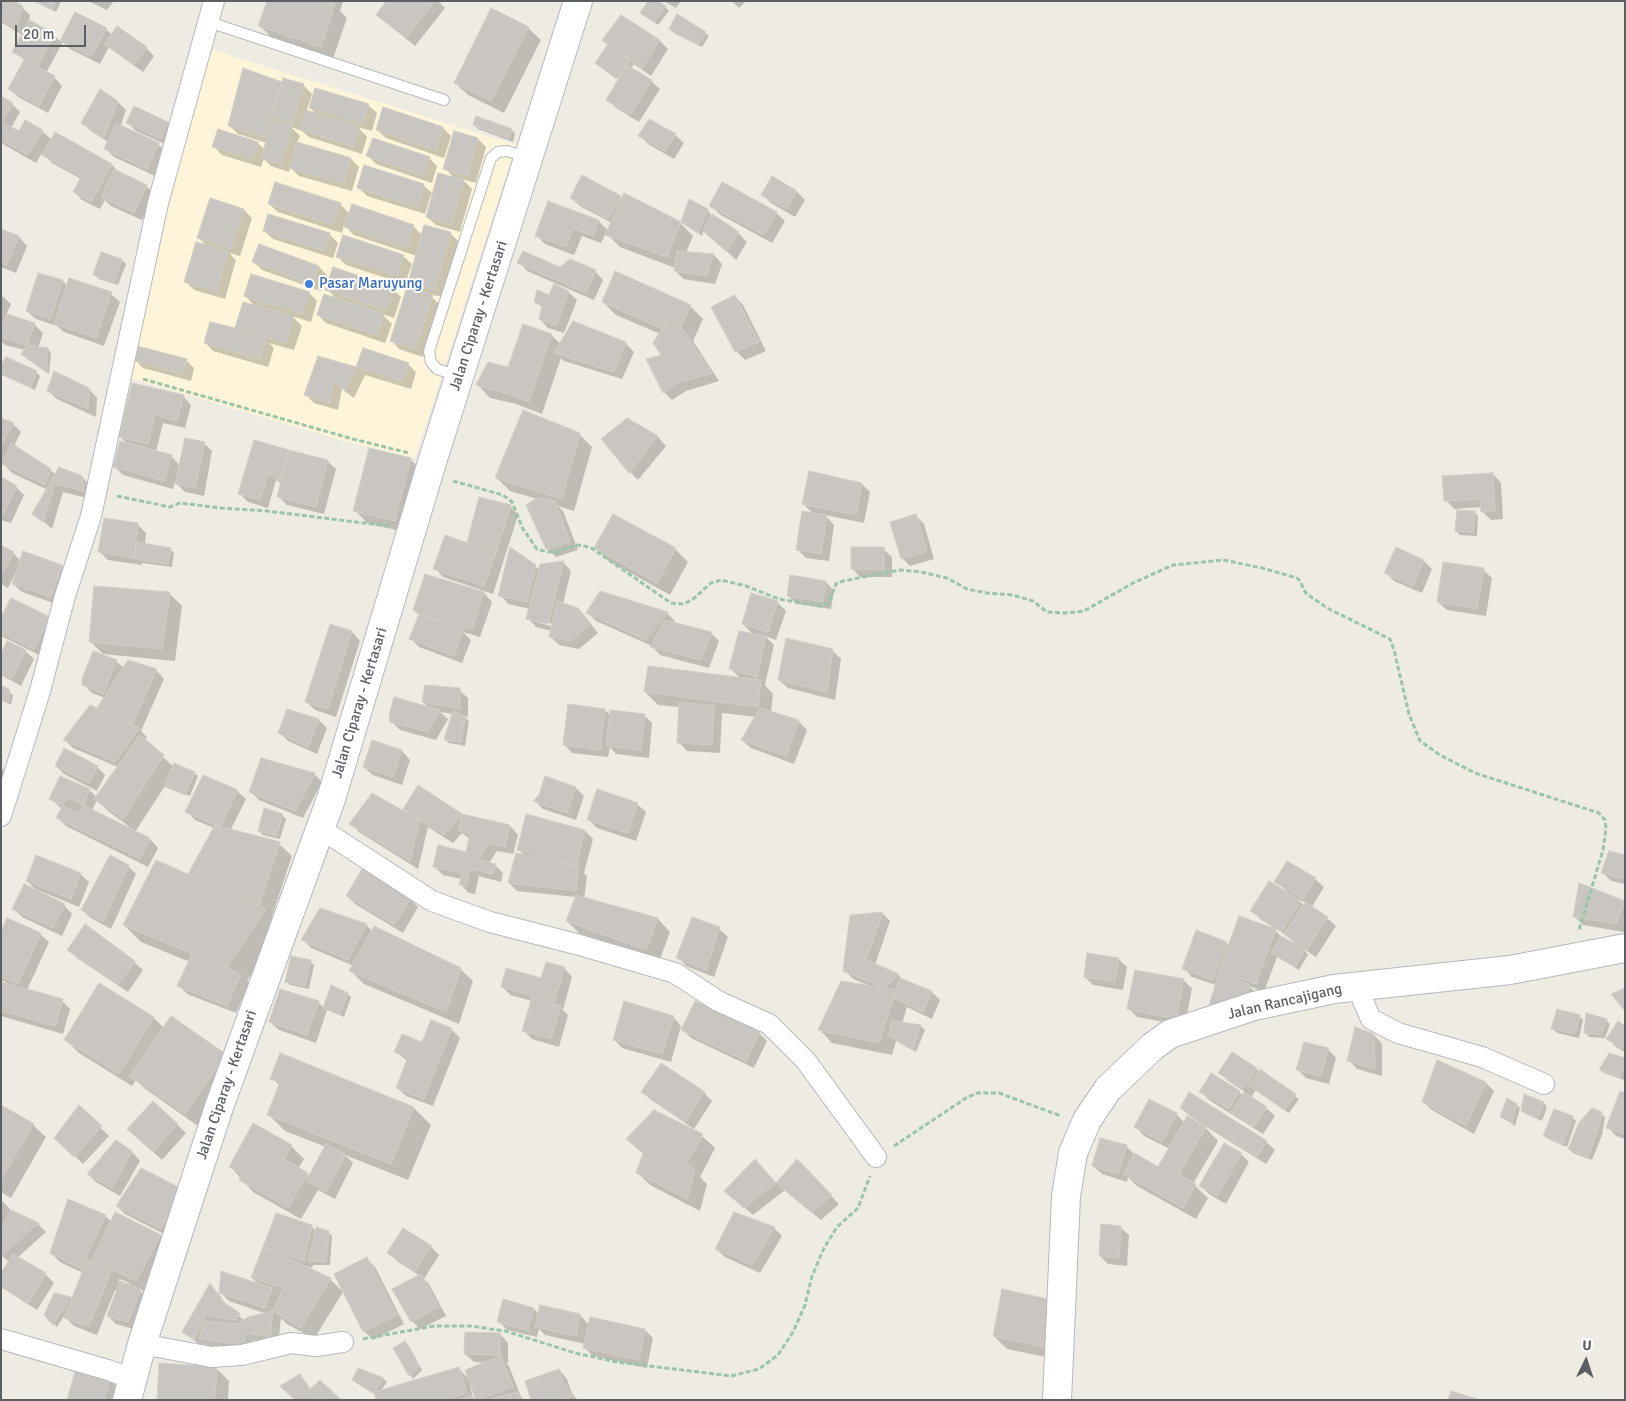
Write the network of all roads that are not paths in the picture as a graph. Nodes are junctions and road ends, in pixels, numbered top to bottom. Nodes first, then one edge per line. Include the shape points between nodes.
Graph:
1 (214, 1) edge
2 (578, 1) edge
3 (209, 22) junction
4 (444, 100) dead end
5 (529, 158) junction
6 (459, 376) junction
7 (1, 816) edge
8 (321, 829) junction
9 (1625, 948) edge
10 (1360, 986) junction
11 (1544, 1084) dead end
12 (876, 1157) road end
13 (1, 1339) edge
14 (343, 1342) road end
15 (142, 1344) junction
16 (130, 1389) edge
17 (1057, 1400) edge

1 - 3 street
2 - 5 main road, Jalan Ciparay - Kertasari
3 - 4 lane
3 - 7 street via 158,203 97,491
5 - 6 main road, Jalan Ciparay - Kertasari
5 - 6 lane via 507,151 498,152 490,158 429,351 431,362 437,369
6 - 8 main road, Jalan Ciparay - Kertasari
8 - 12 street via 432,901 490,922 675,973 718,1000 769,1024 806,1060
8 - 15 main road, Jalan Ciparay - Kertasari via 218,1107
9 - 10 main road, Jalan Rancajigang via 1510,970
10 - 11 street via 1371,1018 1398,1034 1482,1057
10 - 17 main road, Jalan Rancajigang via 1254,1006 1170,1034 1108,1089 1072,1153 1066,1196
13 - 16 street via 108,1370
14 - 15 street via 316,1346 291,1343 242,1355 210,1357
15 - 16 main road, Jalan Ciparay - Kertasari

